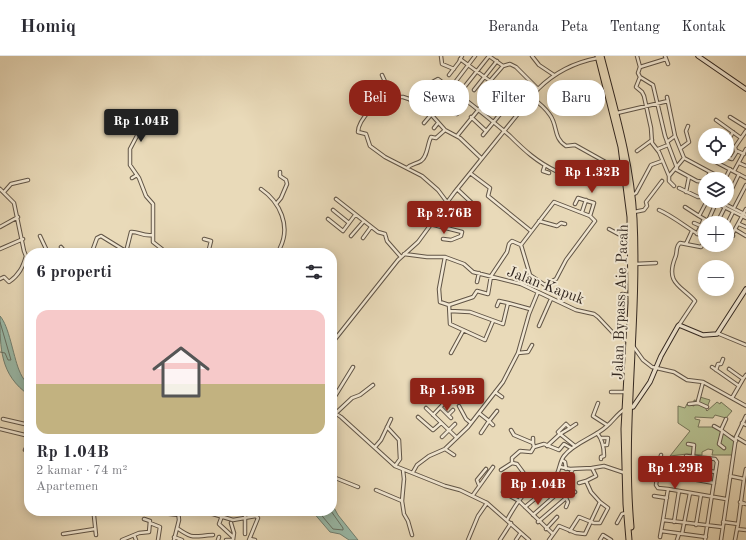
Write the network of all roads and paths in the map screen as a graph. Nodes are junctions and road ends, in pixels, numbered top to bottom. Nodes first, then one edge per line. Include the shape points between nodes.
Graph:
1 (441, 56) edge
2 (475, 56) edge
3 (489, 56) edge
4 (532, 56) edge
5 (637, 56) edge
6 (654, 56) edge
7 (698, 56) edge
8 (600, 57) edge
9 (666, 57) edge
10 (461, 58) edge
11 (497, 61) junction
12 (656, 61) junction
13 (668, 64) dead end
14 (468, 65) junction
15 (503, 66) junction
16 (640, 67) junction
17 (454, 69) junction
18 (477, 72) junction
19 (382, 75) dead end
20 (449, 75) dead end
21 (554, 75) junction
22 (484, 77) junction
23 (640, 77) junction
24 (385, 80) edge
25 (457, 80) edge
26 (529, 80) edge
27 (469, 82) edge
28 (539, 88) edge
29 (746, 89) edge
30 (474, 90) dead end
31 (667, 97) dead end
32 (668, 101) junction
33 (469, 103) edge
34 (539, 104) edge
35 (658, 104) junction
36 (646, 106) junction
37 (477, 109) edge
38 (477, 111) edge
39 (617, 113) junction
40 (364, 116) edge
41 (430, 116) joint
42 (485, 116) edge
43 (499, 116) edge
44 (516, 116) edge
45 (730, 117) dead end
46 (471, 118) junction
47 (716, 120) dead end
48 (424, 123) dead end
49 (438, 123) junction
50 (493, 123) junction
51 (688, 126) dead end
52 (746, 127) edge
53 (434, 128) dead end
54 (727, 128) edge
55 (140, 130) dead end
56 (445, 130) junction
57 (486, 131) junction
58 (504, 131) junction
59 (746, 131) edge
60 (734, 133) edge
61 (483, 135) dead end
62 (457, 136) junction
63 (675, 136) junction
64 (740, 138) junction
65 (652, 140) junction
66 (668, 144) junction
67 (681, 148) junction
68 (658, 149) junction
69 (746, 149) edge
70 (736, 151) junction
71 (637, 152) dead end
72 (744, 154) junction
73 (734, 155) edge
74 (481, 158) junction
75 (684, 158) junction
76 (662, 161) junction
77 (739, 163) junction
78 (720, 164) edge
79 (544, 165) junction
80 (746, 166) edge
81 (407, 168) junction
82 (624, 168) junction
83 (676, 169) junction
84 (730, 169) junction
85 (556, 171) dead end
86 (734, 171) junction
87 (280, 172) dead end
88 (710, 172) edge
89 (728, 172) edge
90 (470, 173) junction
91 (549, 173) dead end
92 (739, 174) junction
93 (137, 175) junction
94 (669, 176) junction
95 (689, 177) junction
96 (132, 178) dead end
97 (746, 178) edge
98 (28, 180) dead end
99 (698, 180) edge
100 (662, 182) dead end
101 (734, 185) edge
102 (746, 185) edge
103 (674, 186) dead end
104 (679, 188) dead end
105 (0, 189) edge
106 (261, 189) dead end
107 (457, 189) junction
108 (4, 192) junction
109 (686, 192) junction
110 (632, 195) junction
111 (698, 197) edge
112 (336, 199) dead end
113 (586, 200) junction
114 (447, 202) junction
115 (276, 204) junction
116 (575, 204) dead end
117 (474, 205) dead end
118 (685, 207) dead end
119 (703, 208) edge
120 (746, 209) edge
121 (333, 210) dead end
122 (659, 210) dead end
123 (733, 210) junction
124 (582, 212) junction
125 (631, 213) junction
126 (355, 214) junction
127 (744, 215) edge
128 (590, 216) junction
129 (699, 216) joint
130 (730, 216) edge
131 (18, 217) junction
132 (746, 218) edge
133 (328, 219) dead end
134 (364, 221) junction
135 (539, 221) junction
136 (349, 223) junction
137 (694, 223) dead end
138 (430, 224) junction
139 (565, 224) dead end
140 (739, 224) junction
141 (698, 225) edge
142 (0, 227) edge
143 (371, 227) junction
144 (746, 227) edge
145 (609, 229) dead end
146 (736, 230) junction
147 (531, 231) junction
148 (692, 231) junction
149 (734, 233) edge
150 (153, 234) junction
151 (697, 234) edge
152 (630, 235) junction
153 (40, 236) dead end
154 (351, 236) dead end
155 (746, 236) edge
156 (363, 238) dead end
157 (22, 239) junction
158 (204, 239) dead end
159 (443, 239) dead end
160 (686, 244) junction
161 (521, 246) junction
162 (698, 246) edge
163 (25, 248) edge
164 (46, 248) edge
165 (93, 248) edge
166 (120, 248) edge
167 (127, 248) edge
168 (163, 248) edge
169 (209, 248) edge
170 (281, 248) edge
171 (0, 249) edge
172 (404, 254) junction
173 (401, 257) junction
174 (445, 257) junction
175 (635, 264) junction
176 (656, 264) dead end
177 (24, 266) edge
178 (624, 270) dead end
179 (632, 270) junction
180 (479, 273) junction
181 (530, 275) junction
182 (491, 276) junction
183 (0, 279) edge
184 (477, 282) dead end
185 (521, 284) junction
186 (746, 289) edge
187 (538, 292) junction
188 (622, 294) dead end
189 (631, 295) junction
190 (551, 299) junction
191 (508, 303) junction
192 (449, 305) junction
193 (497, 306) dead end
194 (450, 310) junction
195 (530, 310) junction
196 (493, 321) junction
197 (538, 326) dead end
198 (679, 326) junction
199 (463, 331) junction
200 (717, 333) junction
201 (337, 337) edge
202 (630, 342) junction
203 (532, 345) dead end
204 (746, 346) edge
205 (451, 353) dead end
206 (518, 353) junction
207 (620, 356) dead end
208 (627, 356) junction
209 (724, 359) dead end
210 (713, 362) dead end
211 (718, 364) junction
212 (353, 367) dead end
213 (712, 367) dead end
214 (657, 368) junction
215 (729, 369) dead end
216 (620, 370) dead end
217 (716, 370) junction
218 (626, 372) junction
219 (746, 375) edge
220 (743, 379) junction
221 (702, 382) junction
222 (373, 385) dead end
223 (739, 386) junction
224 (495, 392) junction
225 (611, 392) dead end
226 (625, 392) junction
227 (337, 393) edge
228 (502, 397) dead end
229 (449, 398) dead end
230 (732, 398) junction
231 (598, 403) dead end
232 (690, 404) dead end
233 (698, 404) junction
234 (745, 405) edge
235 (459, 406) dead end
236 (707, 407) dead end
237 (426, 408) dead end
238 (441, 408) junction
239 (627, 408) junction
240 (453, 410) dead end
241 (497, 411) dead end
242 (337, 412) edge
243 (478, 413) junction
244 (337, 414) edge
245 (433, 415) junction
246 (448, 415) junction
247 (746, 416) edge
248 (418, 417) dead end
249 (452, 418) dead end
250 (3, 419) dead end
251 (391, 419) dead end
252 (726, 419) dead end
253 (489, 421) junction
254 (441, 423) junction
255 (471, 423) junction
256 (742, 423) junction
257 (24, 424) edge
258 (455, 424) dead end
259 (576, 424) dead end
260 (493, 425) dead end
261 (608, 425) junction
262 (746, 425) edge
263 (714, 426) dead end
264 (387, 427) junction
265 (570, 428) junction
266 (0, 429) edge
267 (449, 429) junction
268 (511, 430) dead end
269 (721, 431) junction
270 (481, 433) dead end
271 (597, 433) junction
272 (560, 434) junction
273 (24, 435) edge
274 (442, 437) dead end
275 (456, 437) junction
276 (736, 437) junction
277 (533, 438) dead end
278 (602, 438) junction
279 (736, 441) junction
280 (534, 443) junction
281 (746, 443) edge
282 (569, 444) junction
283 (688, 444) dead end
284 (603, 445) junction
285 (547, 446) junction
286 (575, 446) junction
287 (534, 447) junction
288 (375, 448) junction
289 (571, 448) junction
290 (724, 448) dead end
291 (444, 449) junction
292 (454, 455) dead end
293 (660, 455) dead end
294 (686, 456) dead end
295 (693, 456) junction
296 (601, 459) dead end
297 (562, 460) junction
298 (659, 462) junction
299 (512, 463) junction
300 (396, 466) junction
301 (494, 467) dead end
302 (560, 467) junction
303 (592, 468) junction
304 (486, 469) dead end
305 (566, 469) junction
306 (573, 469) junction
307 (746, 469) edge
308 (403, 470) junction
309 (501, 470) dead end
310 (413, 472) junction
311 (715, 472) junction
312 (624, 473) junction
313 (658, 473) junction
314 (730, 476) junction
315 (556, 477) junction
316 (337, 479) edge
317 (744, 479) junction
318 (586, 481) junction
319 (579, 483) dead end
320 (714, 483) junction
321 (507, 484) dead end
322 (550, 484) junction
323 (564, 484) junction
324 (479, 486) junction
325 (567, 486) junction
326 (534, 487) junction
327 (358, 488) dead end
328 (668, 489) junction
329 (376, 490) dead end
330 (627, 490) junction
331 (679, 491) junction
332 (575, 492) dead end
333 (542, 493) junction
334 (560, 493) junction
335 (690, 493) junction
336 (473, 495) junction
337 (701, 495) junction
338 (654, 496) dead end
339 (712, 497) junction
340 (566, 498) junction
341 (666, 498) junction
342 (726, 499) junction
343 (402, 501) junction
344 (519, 501) junction
345 (600, 502) junction
346 (740, 502) junction
347 (487, 503) junction
348 (746, 504) edge
349 (525, 507) junction
350 (566, 507) dead end
351 (626, 513) junction
352 (533, 515) junction
353 (94, 516) edge
354 (178, 516) edge
355 (222, 516) joint
356 (244, 517) junction
357 (558, 517) dead end
358 (144, 519) dead end
359 (507, 520) junction
360 (663, 520) junction
361 (554, 521) junction
362 (538, 522) junction
363 (591, 522) junction
364 (674, 522) junction
365 (723, 522) junction
366 (150, 523) junction
367 (231, 523) dead end
368 (617, 523) dead end
369 (685, 523) junction
370 (511, 524) junction
371 (696, 524) junction
372 (738, 524) junction
373 (559, 526) junction
374 (708, 526) junction
375 (722, 527) junction
376 (177, 528) junction
377 (95, 529) junction
378 (546, 529) junction
379 (737, 529) junction
380 (746, 530) edge
381 (570, 531) junction
382 (661, 531) junction
383 (62, 534) dead end
384 (245, 534) dead end
385 (520, 534) junction
386 (553, 534) junction
387 (681, 534) junction
388 (96, 535) dead end
389 (134, 535) junction
390 (212, 535) dead end
391 (412, 535) dead end
392 (660, 536) dead end
393 (233, 537) junction
394 (174, 539) edge
395 (249, 539) edge
396 (705, 539) edge
397 (122, 540) edge
398 (136, 540) edge
399 (158, 540) edge
400 (182, 540) edge
401 (226, 540) edge
402 (255, 540) edge
403 (468, 540) edge
404 (500, 540) edge
405 (516, 540) edge
406 (529, 540) edge
407 (549, 540) edge
408 (600, 540) edge
409 (611, 540) edge
410 (629, 540) edge
411 (633, 540) edge
412 (677, 540) edge
413 (721, 540) edge
414 (735, 540) edge

1 - 17 street via 442,64
2 - 14 street
3 - 11 street
3 - 18 street
4 - 21 street via 539,65
5 - 16 street
6 - 12 street
7 - 29 street
8 - 21 street
8 - 39 highway, Jalan Bypass Aie Pacah
8 - 82 highway
9 - 12 street
9 - 13 street
10 - 14 street
10 - 17 street
11 - 15 street
11 - 22 street
12 - 16 street
14 - 18 street
14 - 25 street
15 - 22 street via 491,81
15 - 26 street via 512,64
16 - 23 street
17 - 20 street
18 - 22 street
18 - 27 street
19 - 24 street
21 - 28 street
22 - 30 street
23 - 35 street via 653,85
23 - 36 street via 636,86 642,92
31 - 32 street
32 - 35 street
32 - 63 street
33 - 37 street
34 - 82 street via 550,115 556,135 563,145 575,145 609,164
35 - 36 street
35 - 66 street
36 - 39 street
36 - 65 street
38 - 46 street
39 - 110 highway, Jalan Bypass Aie Pacah
40 - 81 street via 358,132 367,135 370,146
41 - 48 street
41 - 49 street
42 - 50 street
43 - 50 street
44 - 58 street
45 - 52 street
46 - 57 street
46 - 62 street
47 - 54 street
49 - 53 street
49 - 56 street
50 - 57 street
50 - 58 street
51 - 67 street via 686,131 689,142
55 - 93 street via 130,152 130,166
56 - 62 street
56 - 81 street via 436,138 431,138 421,161
57 - 61 street
58 - 74 street
58 - 79 street via 524,151
59 - 64 street
60 - 64 street
62 - 74 street
63 - 66 street
63 - 67 street
64 - 70 street via 735,147
65 - 68 street
65 - 71 street
66 - 68 street
66 - 83 street
67 - 75 street
68 - 76 street
69 - 72 street
70 - 72 street
70 - 73 street
72 - 77 street
74 - 90 street
75 - 83 street
75 - 88 street
76 - 94 street
76 - 110 street via 651,165 636,193
77 - 80 street
77 - 86 street
78 - 84 street
79 - 85 street
79 - 91 street via 544,171
81 - 114 street via 422,176
82 - 125 highway
83 - 94 street
83 - 95 street
84 - 86 street
84 - 89 street
86 - 92 street
87 - 115 street via 280,176 287,184
90 - 107 street
90 - 147 street via 490,188 488,196
92 - 97 street
92 - 101 street
93 - 96 street
93 - 150 street via 153,204
94 - 103 street via 669,181
95 - 99 street
95 - 109 street
98 - 108 street via 11,184
100 - 125 street via 646,202 647,207 644,210
102 - 123 street
104 - 109 street
105 - 108 street
106 - 115 street
107 - 114 street
107 - 117 street
108 - 131 street via 13,202
109 - 111 street
110 - 125 highway, Jalan Bypass Aie Pacah
112 - 126 street
113 - 116 street via 577,198
113 - 124 street
113 - 128 street via 594,204
114 - 138 street
115 - 170 street via 280,208 284,223 285,239
118 - 129 street
119 - 129 street
120 - 127 street
121 - 136 street
122 - 148 street
123 - 127 street
123 - 130 street
124 - 128 street
124 - 135 street via 554,202
125 - 152 highway
125 - 175 highway, Jalan Bypass Aie Pacah
126 - 134 street
126 - 136 street
127 - 132 street
127 - 140 street
128 - 181 street via 595,223 566,260 556,279 545,285
131 - 142 street
131 - 157 street
133 - 136 street via 343,231
134 - 143 street
134 - 154 street
135 - 139 street via 557,226 560,223
135 - 147 street
137 - 141 street
138 - 159 street via 462,232 461,236 451,240
138 - 172 street via 418,242
140 - 144 street
140 - 146 street
143 - 156 street
143 - 173 street via 385,234 387,241
145 - 152 street via 622,236
146 - 149 street
146 - 155 street
147 - 161 street
148 - 151 street
148 - 160 street
150 - 167 street via 146,236 131,232
150 - 168 street via 154,243
152 - 179 highway
153 - 164 street
157 - 163 street
157 - 171 street
158 - 169 street via 211,241
160 - 162 street
160 - 198 street via 680,243 677,246 674,278 683,292 695,301
161 - 181 street
161 - 182 street via 510,242 507,252
165 - 166 street via 97,238 101,236
172 - 173 street
172 - 174 street, Jalan Kapuk via 417,257
173 - 201 street
174 - 180 street, Jalan Kapuk
174 - 192 street via 439,289 440,302
175 - 176 street
175 - 202 highway, Jalan Bypass Aie Pacah
177 - 183 street via 9,282 4,277
178 - 179 street
179 - 189 highway
180 - 182 street, Jalan Kapuk
180 - 184 street
181 - 185 street
182 - 185 street, Jalan Kapuk
182 - 192 street via 488,294 477,291 473,297
185 - 187 street, Jalan Kapuk
186 - 200 street
187 - 190 street, Jalan Kapuk
187 - 195 street
188 - 189 street
189 - 202 highway
190 - 197 street
190 - 202 street, Jalan Kapuk via 598,317 615,335
191 - 193 street via 499,301
191 - 195 street
191 - 196 street via 505,323
192 - 194 street
194 - 196 street via 470,312
194 - 199 street via 450,324
195 - 206 street
196 - 199 street via 485,340
198 - 200 street via 702,335
198 - 214 street via 661,356
199 - 205 street
200 - 204 street
202 - 208 highway
202 - 214 street via 643,360
202 - 239 highway, Jalan Bypass Aie Pacah
203 - 206 street via 528,352
206 - 224 street
207 - 208 street
208 - 218 highway
209 - 211 street
210 - 211 street
211 - 217 street
212 - 227 street
213 - 217 street
214 - 221 street via 674,372 688,380
214 - 239 street via 633,407
215 - 220 street
216 - 218 street
217 - 223 street
218 - 226 highway
219 - 220 street
220 - 223 street
221 - 230 street
221 - 233 street
222 - 242 street via 360,396 352,398
223 - 230 street
224 - 228 street
224 - 243 street
225 - 226 street
226 - 239 highway
229 - 238 street
230 - 234 street
231 - 261 street via 593,416
232 - 233 street
233 - 236 street
235 - 255 street
237 - 245 street
238 - 245 street
238 - 246 street
239 - 261 street via 618,413
239 - 312 highway
239 - 330 highway
240 - 246 street
241 - 253 street
243 - 253 street
243 - 255 street
244 - 288 street
245 - 254 street
246 - 249 street
247 - 256 street
248 - 254 street via 434,430
250 - 257 street
251 - 264 street
252 - 269 street
253 - 260 street
253 - 270 street
254 - 267 street
255 - 275 street
256 - 262 street
256 - 276 street
258 - 267 street
259 - 265 street
261 - 271 street
263 - 269 street
264 - 288 street
264 - 300 street via 399,440 400,459
265 - 272 street
265 - 272 street via 566,424 558,430
266 - 273 street
267 - 274 street
267 - 275 street
268 - 280 street via 514,435
269 - 279 street
269 - 290 street via 719,444
271 - 278 street
271 - 286 street
272 - 282 street
272 - 285 street
275 - 291 street
276 - 279 street
276 - 281 street
277 - 280 street
278 - 284 street
278 - 284 street via 608,438 607,445
279 - 314 street
280 - 287 street
282 - 285 street via 564,444 558,450
282 - 286 street
282 - 289 street
283 - 295 street via 694,445
284 - 296 street via 604,456
285 - 287 street via 544,444
286 - 289 street
287 - 299 street via 530,452 520,451 511,459
288 - 300 street
289 - 297 street
291 - 292 street
291 - 310 street via 429,456 417,465
293 - 298 street
294 - 295 street
295 - 311 street via 715,459
297 - 302 street
297 - 305 street
298 - 311 street
298 - 313 street
299 - 309 street
299 - 326 street via 517,464
300 - 308 street
301 - 324 street
302 - 305 street
302 - 315 street
303 - 306 street
303 - 312 street via 604,466
303 - 318 street via 596,476
304 - 324 street via 477,480
305 - 306 street
306 - 323 street
307 - 317 street
308 - 310 street
308 - 343 street
310 - 336 street
311 - 320 street
312 - 330 highway
313 - 320 street
313 - 328 street via 656,487
314 - 317 street
314 - 342 street
315 - 322 street
315 - 323 street
316 - 327 street
317 - 346 street
318 - 319 street
318 - 345 street
320 - 339 street
321 - 344 street via 503,492
322 - 333 street
322 - 334 street
323 - 325 street
324 - 336 street
325 - 332 street
325 - 334 street
326 - 333 street
326 - 344 street
328 - 331 street
328 - 341 street
329 - 343 street
330 - 351 highway
330 - 411 highway
331 - 335 street
331 - 364 street
333 - 349 street
334 - 340 street
334 - 352 street
335 - 337 street
335 - 369 street
336 - 347 street
337 - 339 street
337 - 371 street
338 - 341 street
339 - 342 street
339 - 374 street
340 - 350 street
340 - 362 street
341 - 360 street
342 - 365 street
343 - 391 street
344 - 349 street
344 - 359 street
345 - 363 street
345 - 363 street via 608,509 599,524
346 - 348 street
346 - 372 street
347 - 359 street
347 - 403 street via 478,516
349 - 352 street
351 - 368 street via 622,514
351 - 410 highway
352 - 362 street
353 - 377 street
354 - 376 street
355 - 356 street via 233,520
355 - 393 street via 219,524
356 - 384 street
356 - 395 street via 258,517
357 - 361 street
358 - 366 street
359 - 370 street
360 - 364 street
360 - 382 street
361 - 373 street
361 - 378 street
362 - 378 street
363 - 381 street via 584,534
363 - 381 street via 579,517
364 - 369 street
365 - 372 street
365 - 375 street
366 - 389 street via 149,532
366 - 399 street via 160,527
367 - 393 street
369 - 371 street
369 - 387 street
370 - 385 street
370 - 404 street
371 - 374 street
372 - 379 street
373 - 381 street
373 - 386 street
374 - 375 street
374 - 396 street
375 - 413 street
376 - 390 street via 188,536
376 - 394 street
377 - 383 street
377 - 388 street
378 - 386 street
379 - 380 street
379 - 414 street
382 - 387 street
382 - 392 street
385 - 405 street
385 - 406 street
386 - 407 street
387 - 396 street
387 - 412 street
389 - 397 street
389 - 398 street
393 - 401 street via 233,540
394 - 400 street
395 - 402 street
408 - 409 street via 603,535

